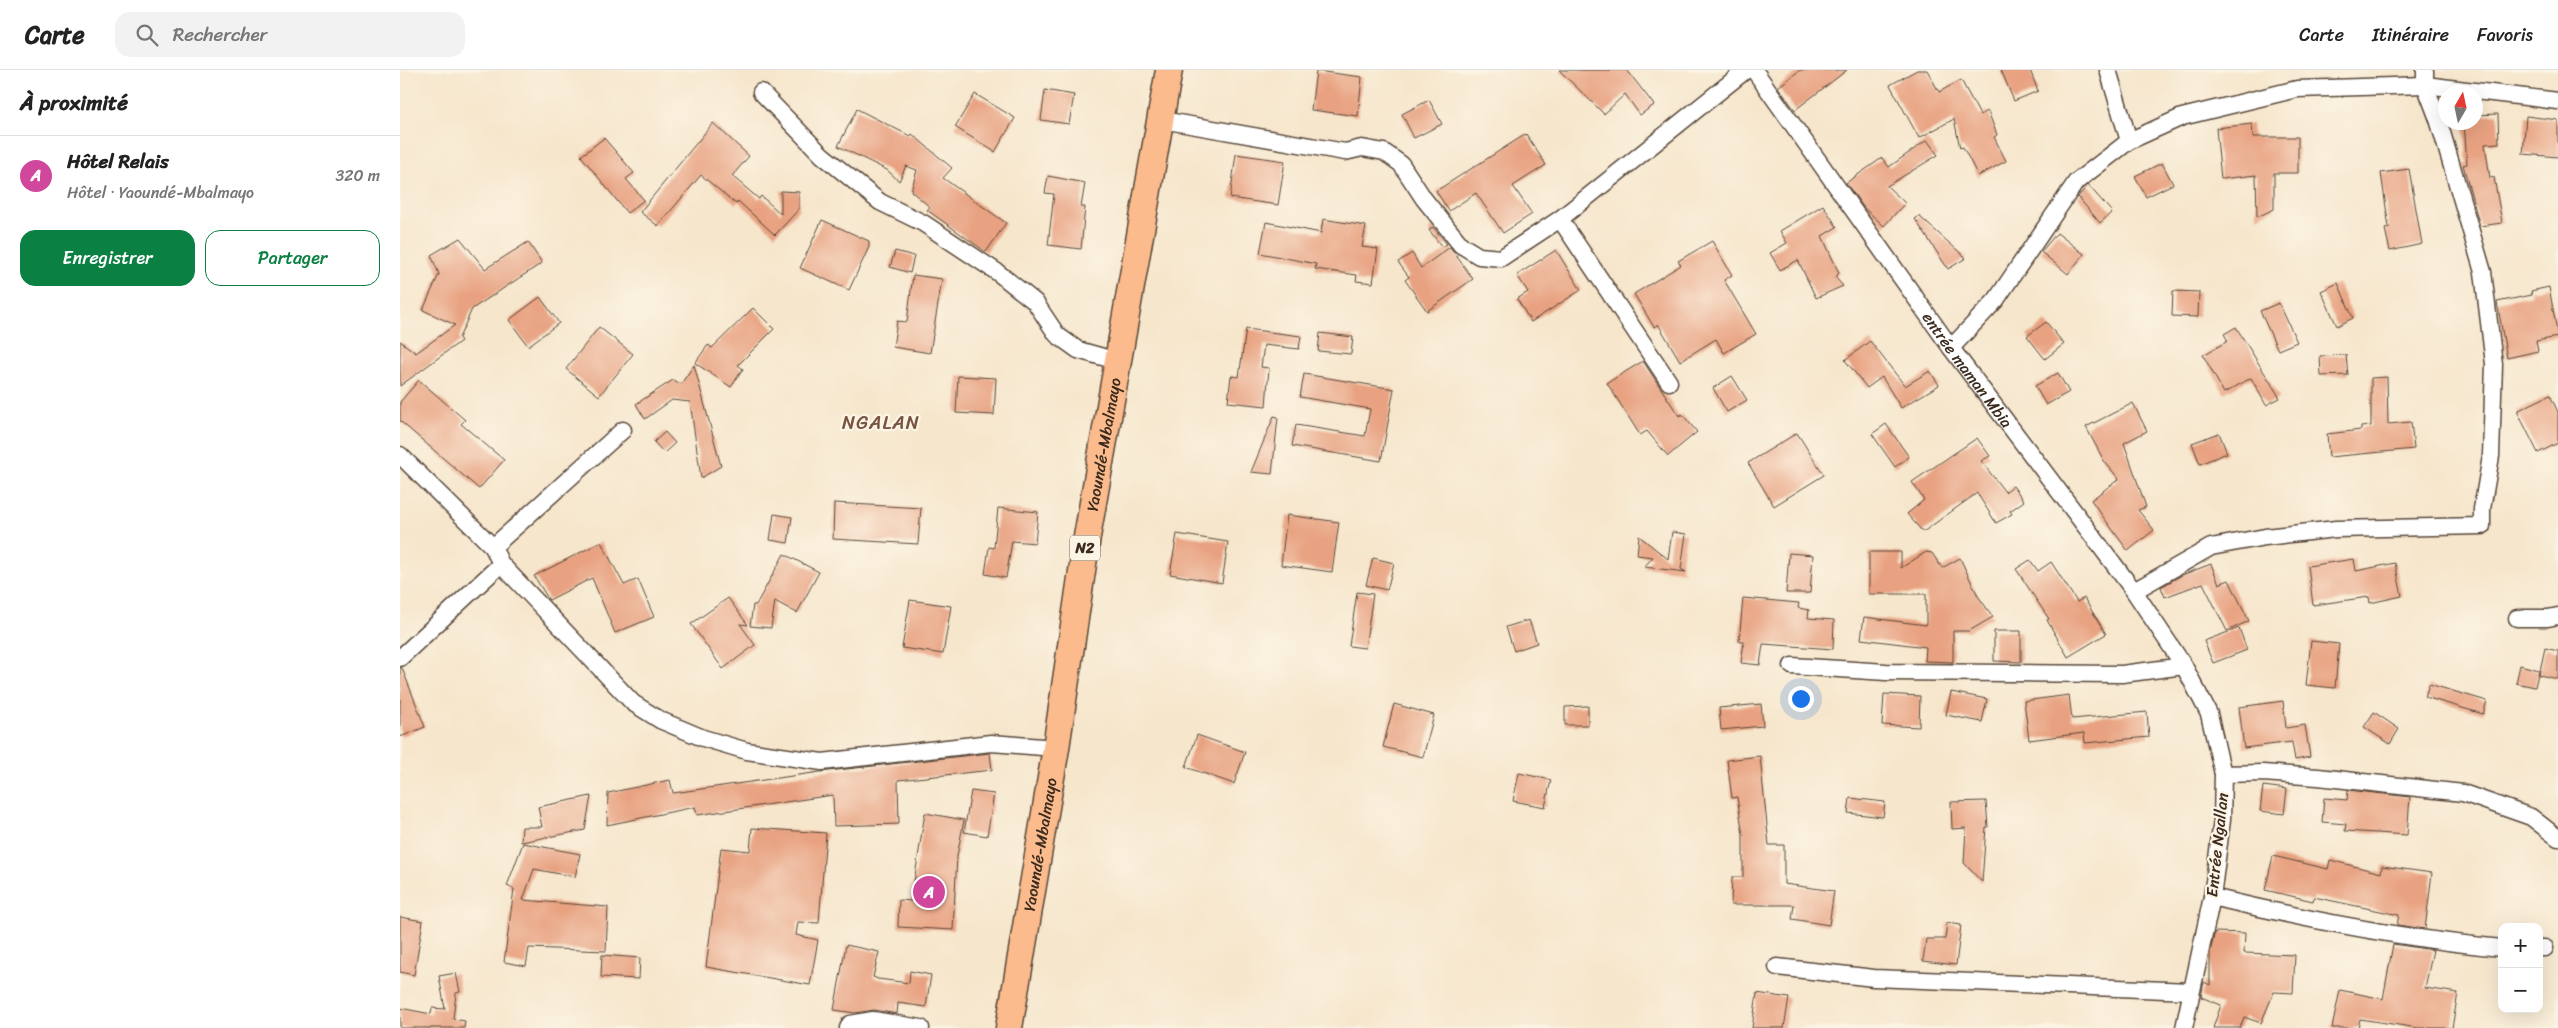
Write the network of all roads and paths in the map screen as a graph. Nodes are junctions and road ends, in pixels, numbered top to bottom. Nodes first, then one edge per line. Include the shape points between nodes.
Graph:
1 (1169, 70) edge
2 (1746, 70) edge
3 (1754, 70) edge
4 (2108, 70) edge
5 (2425, 78) edge
6 (762, 92) dead end
7 (2558, 100) edge
8 (1162, 120) junction
9 (2129, 142) junction
10 (1560, 219) junction
11 (1951, 348) junction
12 (1117, 362) junction
13 (1669, 382) dead end
14 (623, 430) dead end
15 (400, 455) edge
16 (492, 548) junction
17 (501, 564) junction
18 (2134, 591) junction
19 (2558, 616) edge
20 (2517, 618) dead end
21 (400, 658) edge
22 (1792, 666) dead end
23 (2184, 666) junction
24 (1056, 748) junction
25 (2224, 774) junction
26 (2558, 838) edge
27 (2212, 898) junction
28 (2498, 948) edge
29 (1777, 966) dead end
30 (2190, 991) junction
31 (848, 1028) edge
32 (921, 1028) edge
33 (1009, 1028) edge
34 (2184, 1028) edge

1 - 8 highway, Yaoundé-Mbalmayo / N2
2 - 10 street
3 - 11 street, entrée maman Mbia
4 - 9 street
5 - 7 street
5 - 9 street via 2297,89 2182,117
5 - 18 street via 2483,272 2494,364 2491,456 2482,526 2336,529 2211,547
6 - 12 street via 822,155 880,202 923,223 998,272 1035,302 1057,335 1078,350
8 - 10 street via 1345,152 1362,148 1384,152 1401,164 1461,246 1479,256 1501,258
8 - 12 highway, Yaoundé-Mbalmayo / N2
9 - 11 street via 2076,182 1996,300
10 - 13 street
11 - 18 street, entrée maman Mbia
12 - 24 highway, Yaoundé-Mbalmayo / N2
14 - 16 street
15 - 16 street
16 - 17 street
17 - 21 street
17 - 24 street via 633,703 660,720 703,738 747,751 822,762 991,744
18 - 23 street, entrée maman Mbia
19 - 20 street
22 - 23 street via 1886,672 2122,674
23 - 25 street, Entrée Ngallan via 2209,714
24 - 33 highway, Yaoundé-Mbalmayo / N2
25 - 26 street via 2318,777 2463,793 2531,817
25 - 27 street, Entrée Ngallan
27 - 28 street via 2287,916 2430,942
27 - 30 street, Entrée Ngallan
29 - 30 street via 1874,978
30 - 34 street, Entrée Ngallan
31 - 32 street via 850,1024 873,1020

